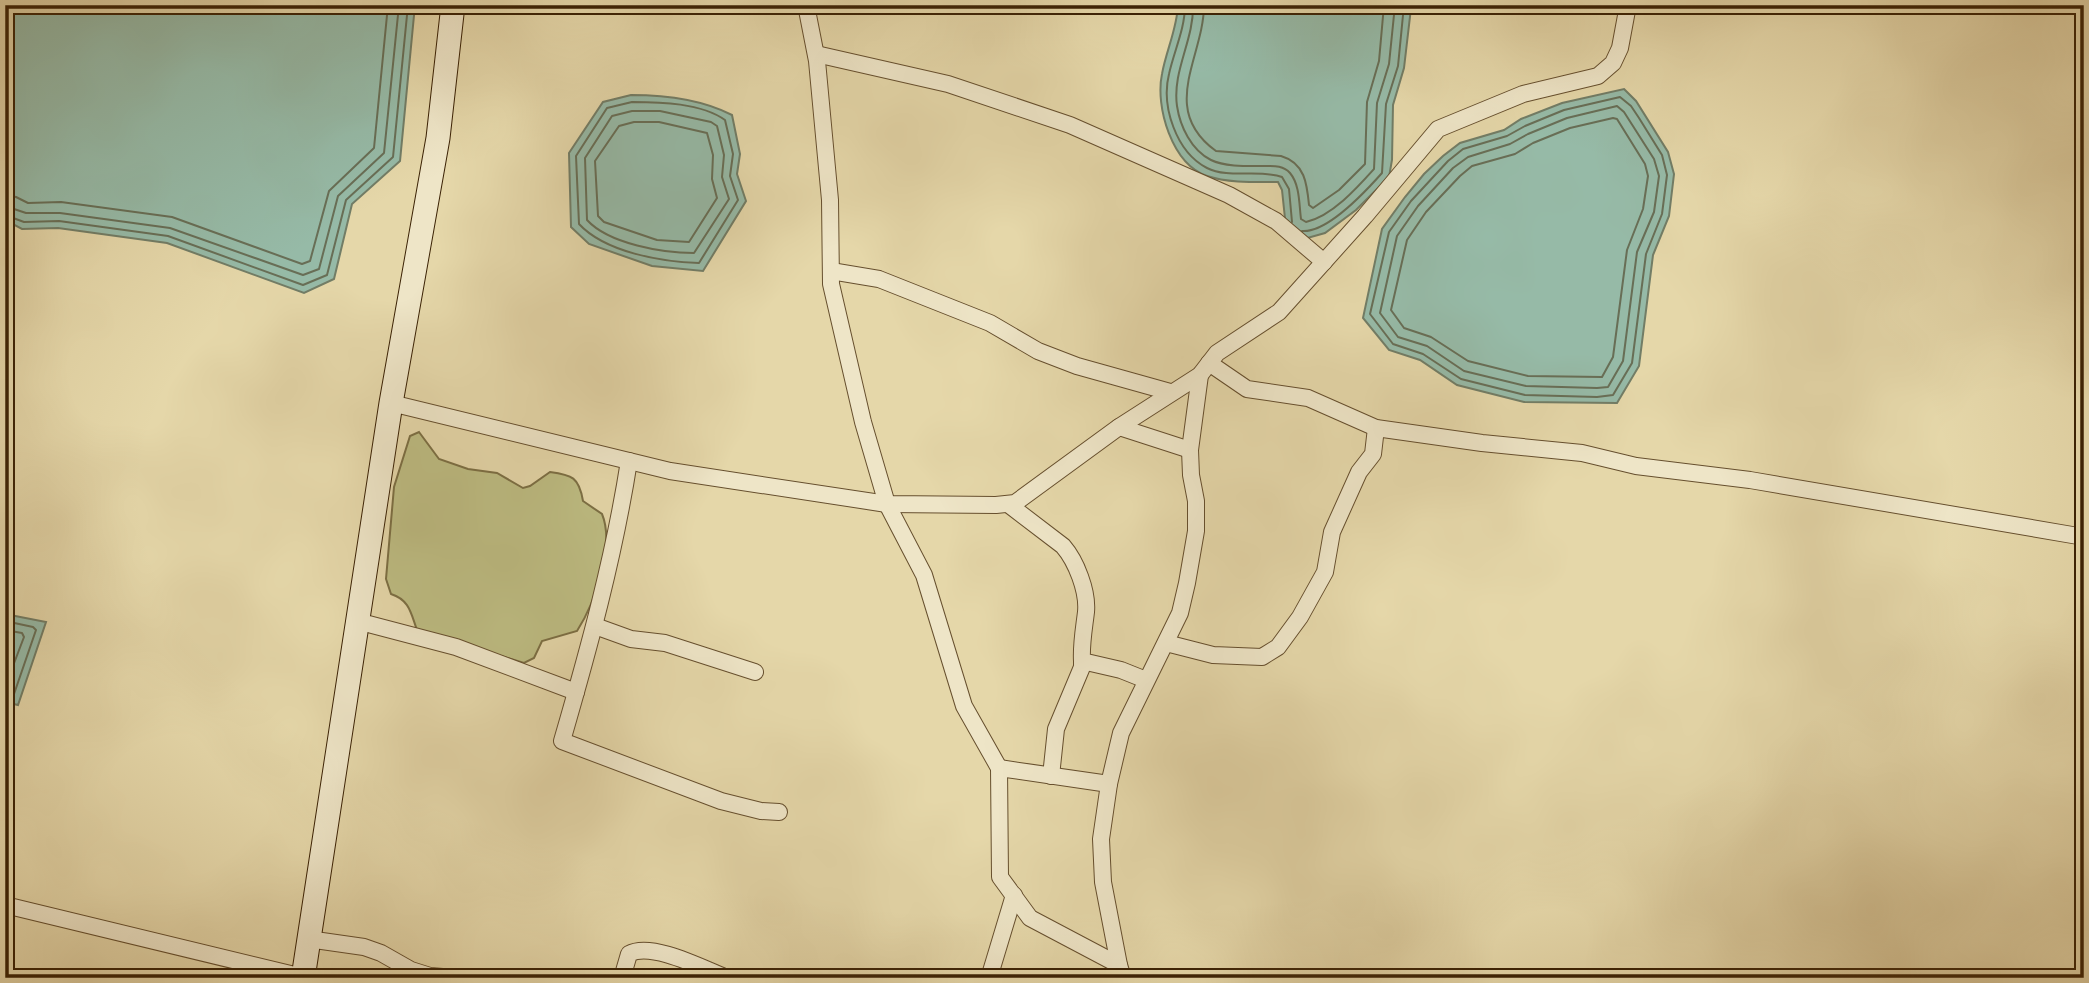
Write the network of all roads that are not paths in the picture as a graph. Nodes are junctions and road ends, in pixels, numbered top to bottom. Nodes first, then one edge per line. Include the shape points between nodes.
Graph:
1 (453, 5) edge
2 (806, 5) edge
3 (1629, 5) edge
4 (816, 54) junction
5 (1324, 262) junction
6 (831, 271) junction
7 (1205, 369) junction
8 (1170, 392) junction
9 (391, 403) junction
10 (1119, 427) junction
11 (1376, 428) junction
12 (1190, 450) junction
13 (629, 461) junction
14 (887, 504) junction
15 (1009, 504) junction
16 (2084, 537) edge
17 (357, 621) junction
18 (595, 626) junction
19 (1166, 643) junction
20 (1082, 661) junction
21 (755, 672) dead end
22 (1146, 680) junction
23 (576, 692) junction
24 (999, 768) junction
25 (1051, 776) junction
26 (1109, 784) junction
27 (779, 812) dead end
28 (1014, 895) junction
29 (5, 905) edge
30 (309, 939) junction
31 (1121, 971) edge
32 (303, 977) edge
33 (455, 978) edge
34 (622, 978) edge
35 (727, 978) edge
36 (989, 978) edge

1 - 9 main road via 438,138
2 - 4 street
3 - 5 street via 1620,48 1613,63 1598,76 1523,94 1438,129
4 - 5 street via 948,84 1070,125 1229,195 1276,221
4 - 6 street via 830,200
5 - 7 street via 1279,312 1217,353
6 - 8 street via 879,279 990,323 1051,356
6 - 14 street via 863,422
7 - 8 street
7 - 11 street via 1247,389 1308,398
7 - 12 street
8 - 10 street
9 - 13 street
9 - 17 main road
10 - 12 street
10 - 15 street
11 - 16 street via 1582,453 1636,466 1750,480
11 - 19 street via 1373,454 1359,472 1332,532 1325,572 1278,648 1262,657 1213,655
12 - 19 street via 1196,531 1180,613
13 - 14 street
13 - 18 street
14 - 15 street
14 - 24 street via 924,575 964,706
15 - 20 street via 1070,554 1085,597
17 - 23 street via 456,647
17 - 30 main road
18 - 21 street
18 - 23 street
19 - 22 street
20 - 22 street
20 - 25 street via 1056,729
22 - 26 street via 1121,733
23 - 27 street via 562,741 721,801
24 - 25 street
24 - 28 street via 1000,877
25 - 26 street
26 - 31 street via 1101,839 1103,882
28 - 31 street via 1030,918
28 - 36 street
29 - 32 street
30 - 32 main road
30 - 33 street via 365,947 411,970
34 - 35 street via 629,954 637,950 652,950

